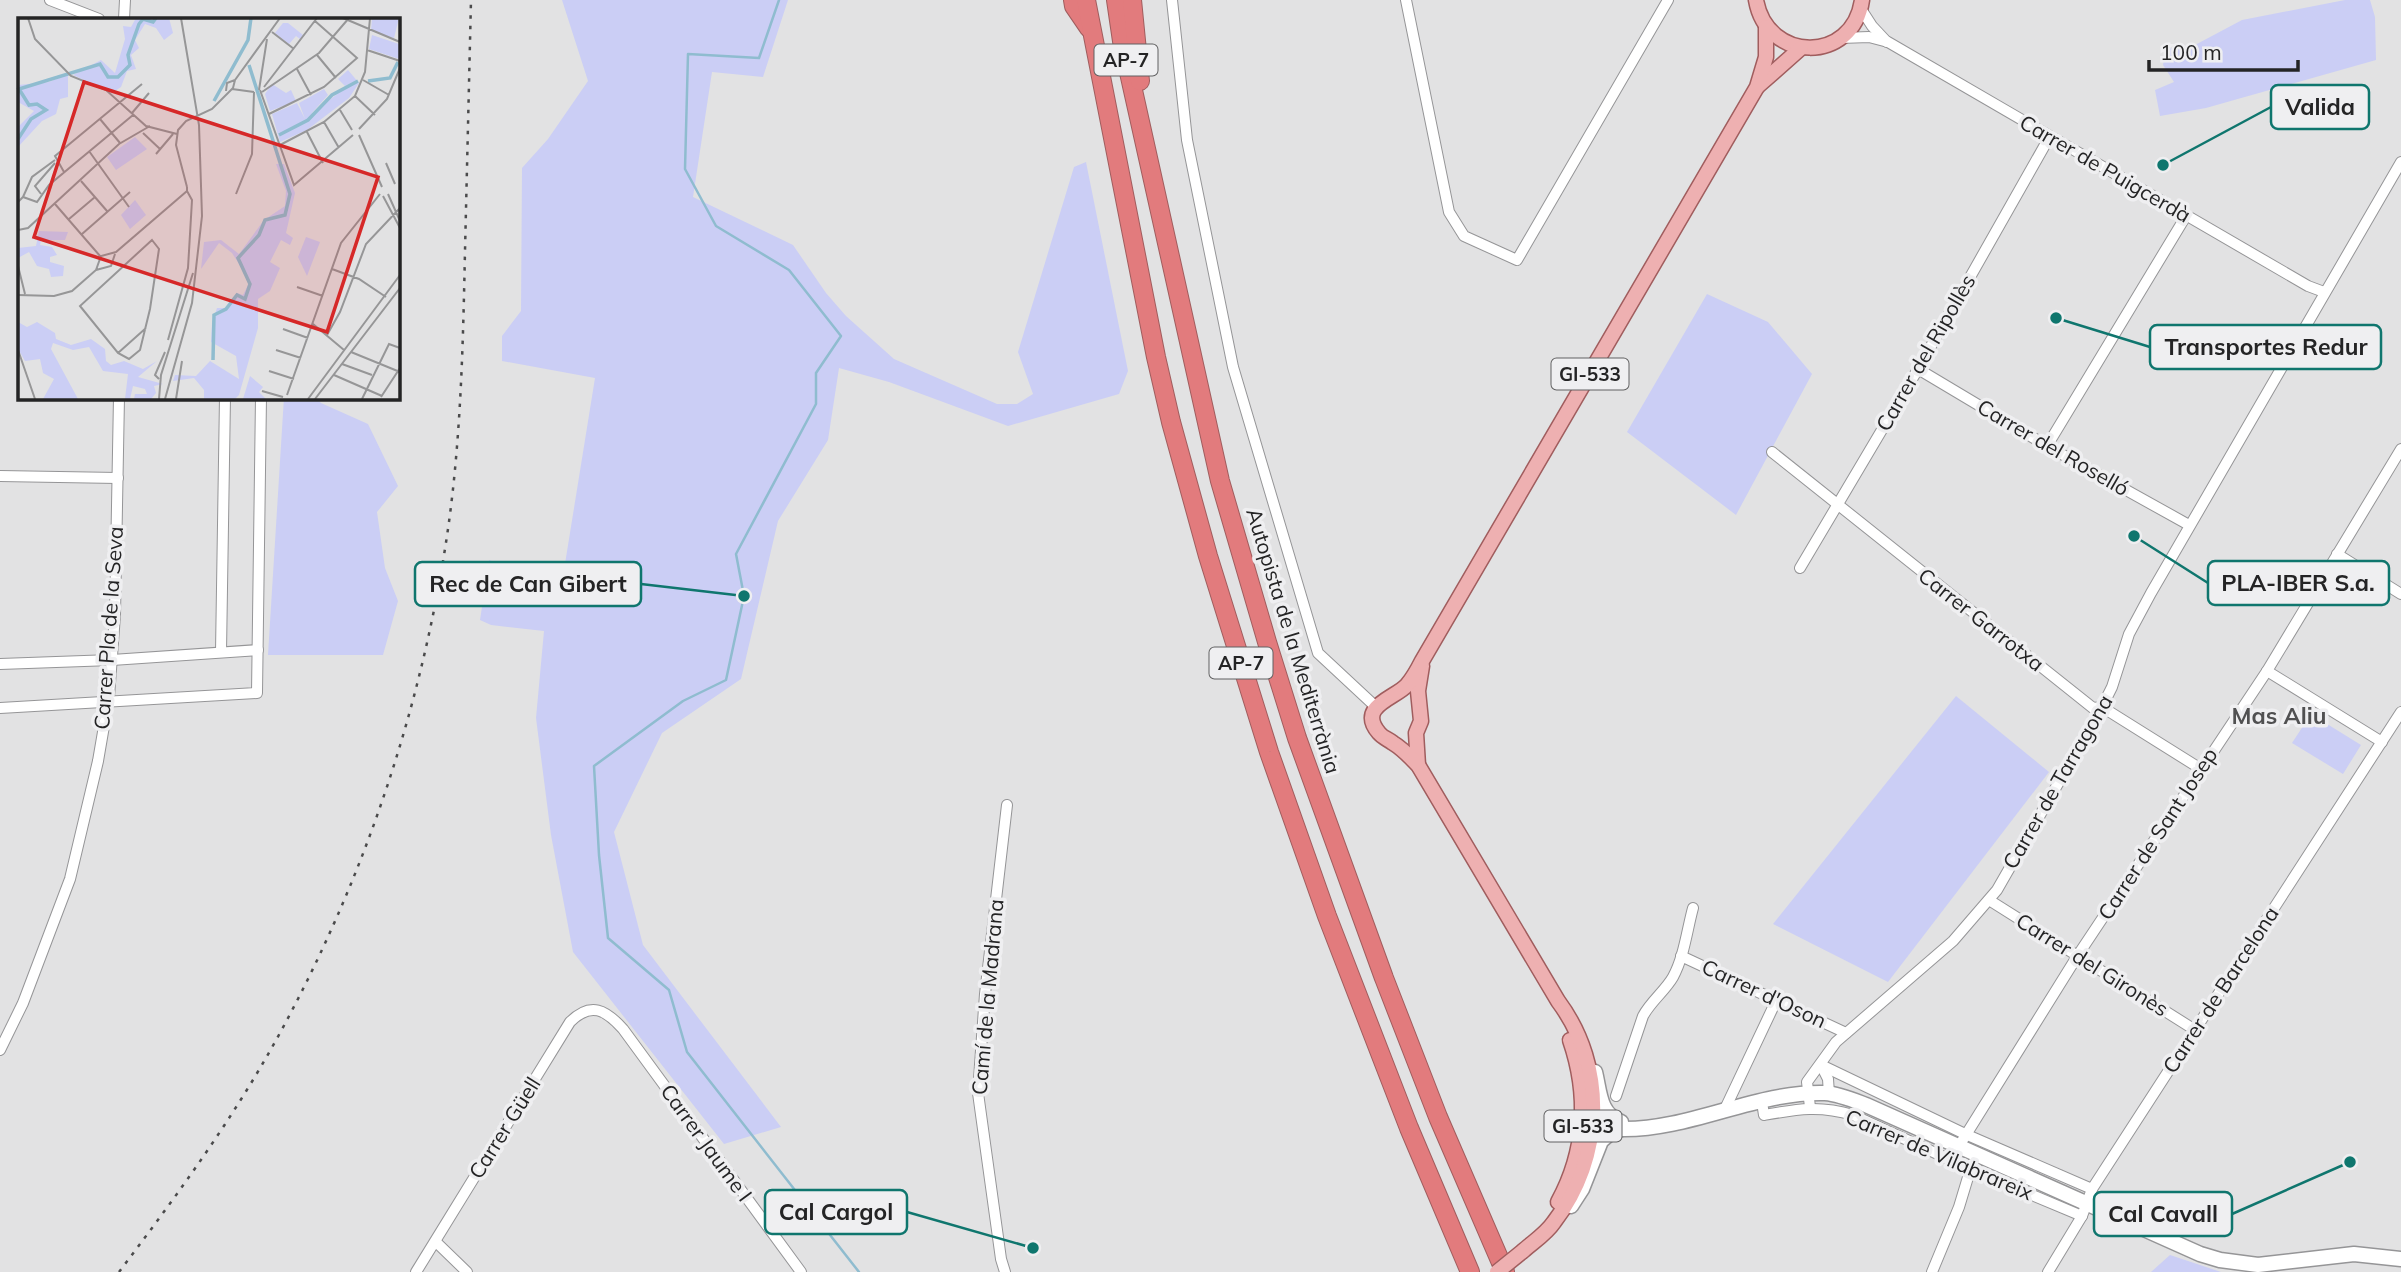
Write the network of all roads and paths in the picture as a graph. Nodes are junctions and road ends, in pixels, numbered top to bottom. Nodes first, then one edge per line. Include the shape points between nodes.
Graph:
1 (50, 0) edge
2 (125, 0) edge
3 (1073, 0) edge
4 (1086, 0) edge
5 (1116, 0) edge
6 (1132, 0) edge
7 (1172, 0) edge
8 (1406, 0) edge
9 (1668, 0) edge
10 (1756, 0) edge
11 (1862, 4) edge
12 (96, 18) edge
13 (124, 18) edge
14 (1766, 27) junction
15 (1091, 30) junction
16 (1841, 38) junction
17 (1888, 42) junction
18 (1801, 48) junction
19 (1757, 87) junction
20 (1139, 119) junction
21 (2050, 136) junction
22 (2401, 162) edge
23 (2186, 216) junction
24 (2324, 292) junction
25 (1918, 369) junction
26 (119, 399) edge
27 (225, 399) edge
28 (261, 399) edge
29 (2048, 446) junction
30 (2401, 449) edge
31 (1772, 453) dead end
32 (0, 476) edge
33 (118, 478) junction
34 (1837, 506) junction
35 (2189, 525) junction
36 (2337, 554) junction
37 (1800, 568) dead end
38 (2401, 594) edge
39 (258, 650) junction
40 (221, 652) junction
41 (112, 660) junction
42 (1423, 661) junction
43 (0, 664) edge
44 (2267, 671) junction
45 (1397, 694) junction
46 (108, 702) junction
47 (0, 708) edge
48 (1376, 708) junction
49 (1419, 708) junction
50 (2102, 708) junction
51 (2401, 712) edge
52 (1416, 733) junction
53 (1391, 741) junction
54 (2382, 742) junction
55 (1418, 765) junction
56 (2201, 769) junction
57 (1007, 805) dead end
58 (1989, 900) junction
59 (1693, 908) dead end
60 (2078, 955) junction
61 (1681, 956) junction
62 (1777, 999) junction
63 (1558, 1001) junction
64 (611, 1015) joint
65 (1577, 1030) junction
66 (2195, 1030) junction
67 (1846, 1033) junction
68 (0, 1051) edge
69 (1574, 1051) junction
70 (1821, 1065) junction
71 (1809, 1094) junction
72 (1829, 1094) junction
73 (1616, 1096) dead end
74 (1762, 1102) junction
75 (1724, 1111) junction
76 (1594, 1115) junction
77 (1628, 1128) junction
78 (1962, 1140) junction
79 (1975, 1153) junction
80 (1970, 1169) junction
81 (2087, 1203) junction
82 (1553, 1224) junction
83 (436, 1242) junction
84 (1528, 1247) junction
85 (2401, 1259) edge
86 (416, 1272) edge
87 (467, 1272) edge
88 (800, 1272) edge
89 (1004, 1272) edge
90 (1470, 1272) edge
91 (1497, 1272) edge
92 (1505, 1272) edge
93 (1932, 1272) edge
94 (2048, 1272) edge

1 - 12 street
2 - 13 street
3 - 15 highway
4 - 15 highway, AP-7
5 - 20 highway, Autopista de la Mediterrània / AP-7
6 - 20 highway via 1140,72
7 - 48 street via 1187,139 1233,367 1318,653
8 - 9 street via 1449,212 1464,236 1517,260
10 - 14 main road, GI-533
11 - 16 main road via 1857,20
11 - 17 street, Carrer de Puigcerdà via 1872,26
14 - 18 main road
14 - 19 main road, GI-533 via 1766,57
15 - 90 highway, AP-7 via 1156,357 1212,568 1269,752 1327,916
16 - 17 street, Carrer de Puigcerdà
16 - 18 main road via 1829,45
17 - 21 street, Carrer de Puigcerdà
18 - 19 main road, GI-533
19 - 42 main road, GI-533
20 - 92 highway, Autopista de la Mediterrània / AP-7 via 1220,481 1275,666 1384,978
21 - 23 street, Carrer de Puigcerdà
21 - 25 street, Carrer del Ripollès
22 - 24 street, Carrer de Tarragona
23 - 24 street, Carrer de Puigcerdà
23 - 29 street
24 - 35 street, Carrer de Tarragona
25 - 29 street, Carrer del Roselló
25 - 34 street, Carrer del Ripollès
26 - 33 street, Carrer Pla de la Seva
27 - 40 street
28 - 39 street
29 - 35 street, Carrer del Roselló
30 - 36 street, Carrer de Sant Josep
31 - 34 street, Carrer Garrotxa
32 - 33 street
33 - 41 street, Carrer Pla de la Seva
34 - 37 street, Carrer del Ripollès
34 - 50 street, Carrer Garrotxa via 2093,708
35 - 50 street, Carrer de Tarragona via 2129,634
36 - 38 street
36 - 44 street, Carrer de Sant Josep
39 - 40 street
39 - 46 street via 257,693
40 - 41 street
41 - 43 street
41 - 46 street, Carrer Pla de la Seva
42 - 45 main road, GI-533
42 - 49 main road, GI-533
44 - 54 street
44 - 56 street, Carrer de Sant Josep
45 - 48 main road, GI-533
45 - 49 main road via 1410,698
46 - 47 street
46 - 68 street, Carrer Pla de la Seva via 70,879
48 - 53 main road, GI-533 via 1374,725
49 - 52 main road, GI-533 via 1421,721
50 - 56 street, Carrer Garrotxa
50 - 58 street, Carrer de Tarragona
51 - 54 street, Carrer de Barcelona
52 - 53 main road via 1405,741
52 - 55 main road, GI-533
53 - 55 main road, GI-533
54 - 66 street, Carrer de Barcelona
55 - 63 main road, GI-533
56 - 60 street, Carrer de Sant Josep
57 - 89 street, Camí de la Madrana via 978,1093
58 - 60 street, Carrer del Gironès
58 - 67 street, Carrer de Tarragona via 1953,941
59 - 61 street
60 - 66 street, Carrer del Gironès
60 - 78 street, Carrer de Sant Josep
61 - 62 street, Carrer d'Oson
61 - 73 street via 1674,976 1643,1016
62 - 67 street, Carrer d'Oson
62 - 75 street
63 - 65 main road, GI-533
63 - 69 main road, GI-533
64 - 83 street, Carrer Güell via 589,1010 570,1022
64 - 88 street, Carrer Jaume I
65 - 76 main road, GI-533 via 1592,1082
65 - 77 street via 1591,1055 1602,1106
66 - 81 street, Carrer de Barcelona
67 - 70 street, Carrer de Tarragona
69 - 76 street via 1582,1063
69 - 84 main road, GI-533 via 1583,1107 1578,1155 1560,1200
70 - 71 street, Carrer de Tarragona
70 - 72 street
70 - 78 street, Carrer de Vilabrareix
71 - 72 street
71 - 74 street
71 - 74 street, Carrer de Vilabrareix via 1764,1115
71 - 80 street, Carrer de Vilabrareix
72 - 78 street
74 - 75 street
75 - 77 street
76 - 77 street via 1608,1125
76 - 82 main road, GI-533 via 1593,1135 1576,1189
77 - 82 street via 1601,1141 1582,1189
78 - 79 street
78 - 81 street, Carrer de Vilabrareix
79 - 80 street
79 - 81 street
80 - 81 street, Carrer de Vilabrareix
80 - 93 street
81 - 85 street via 2220,1260 2258,1265 2354,1254
81 - 94 street, Carrer de Barcelona
82 - 84 main road, GI-533
83 - 86 street, Carrer Güell
83 - 87 street
84 - 91 main road, GI-533, bridge

